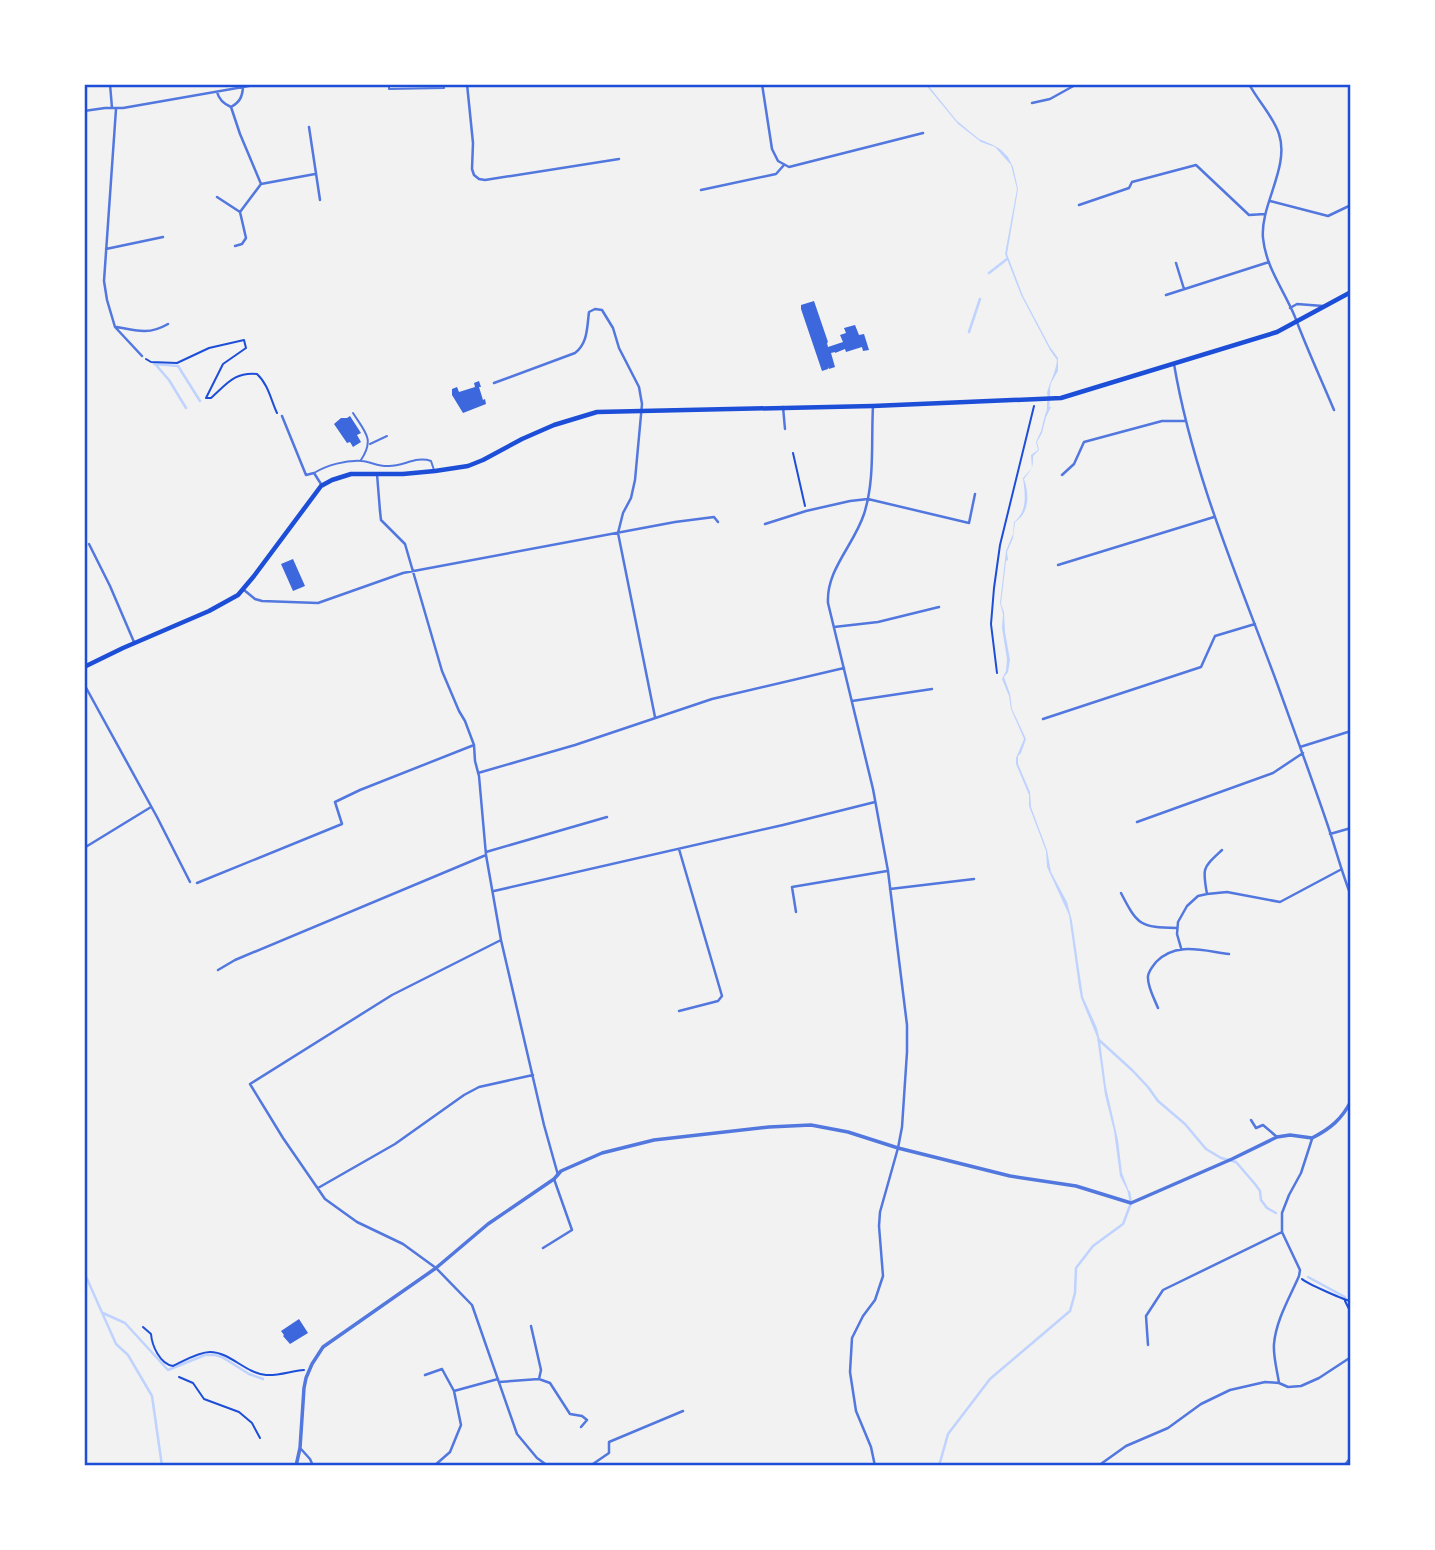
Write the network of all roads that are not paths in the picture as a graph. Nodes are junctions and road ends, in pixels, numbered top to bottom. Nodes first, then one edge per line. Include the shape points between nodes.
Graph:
1 (110, 84) edge
2 (257, 84) edge
3 (389, 84) edge
4 (467, 84) edge
5 (762, 84) edge
6 (1077, 84) edge
7 (1249, 84) edge
8 (444, 86) edge
9 (244, 88) junction
10 (217, 92) junction
11 (1032, 103) dead end
12 (232, 107) junction
13 (114, 108) junction
14 (84, 111) edge
15 (309, 127) dead end
16 (923, 133) dead end
17 (619, 159) dead end
18 (784, 165) junction
19 (315, 174) junction
20 (261, 184) junction
21 (701, 190) dead end
22 (217, 197) dead end
23 (320, 200) dead end
24 (1270, 201) junction
25 (1079, 205) dead end
26 (1351, 205) edge
27 (240, 212) junction
28 (1266, 214) junction
29 (163, 237) dead end
30 (235, 246) dead end
31 (106, 249) junction
32 (1269, 262) junction
33 (1177, 263) dead end
34 (1184, 289) junction
35 (1351, 292) edge
36 (1166, 295) dead end
37 (1326, 306) junction
38 (1290, 308) junction
39 (1296, 323) junction
40 (168, 324) dead end
41 (115, 327) junction
42 (142, 356) road end
43 (1174, 364) junction
44 (494, 383) dead end
45 (873, 406) junction
46 (783, 407) junction
47 (1334, 410) dead end
48 (642, 411) junction
49 (352, 413) dead end
50 (282, 416) road end
51 (1186, 421) junction
52 (785, 429) dead end
53 (387, 436) dead end
54 (369, 444) junction
55 (361, 461) junction
56 (435, 471) junction
57 (314, 473) junction
58 (377, 474) junction
59 (1062, 475) dead end
60 (321, 486) junction
61 (975, 495) dead end
62 (868, 499) junction
63 (1214, 517) junction
64 (718, 522) dead end
65 (765, 524) dead end
66 (618, 533) junction
67 (89, 544) dead end
68 (1058, 565) dead end
69 (412, 571) junction
70 (244, 590) junction
71 (939, 607) dead end
72 (1255, 624) junction
73 (834, 627) junction
74 (135, 643) junction
75 (84, 667) edge
76 (844, 668) junction
77 (84, 684) edge
78 (932, 689) dead end
79 (852, 701) junction
80 (655, 717) junction
81 (1043, 719) dead end
82 (1351, 731) edge
83 (474, 746) junction
84 (1300, 747) junction
85 (1303, 754) junction
86 (478, 773) junction
87 (875, 802) junction
88 (151, 807) junction
89 (607, 817) dead end
90 (1137, 822) dead end
91 (1351, 828) edge
92 (1330, 834) junction
93 (84, 848) edge
94 (680, 849) junction
95 (1222, 850) dead end
96 (486, 853) junction
97 (1340, 870) junction
98 (888, 871) junction
99 (974, 879) dead end
100 (1351, 880) edge
101 (190, 882) dead end
102 (1345, 882) junction
103 (197, 883) dead end
104 (890, 889) junction
105 (492, 891) junction
106 (1121, 893) dead end
107 (1207, 894) junction
108 (1351, 896) edge
109 (796, 912) dead end
110 (1177, 928) junction
111 (501, 940) junction
112 (1181, 948) junction
113 (1229, 954) dead end
114 (218, 970) dead end
115 (1158, 1008) dead end
116 (680, 1011) dead end
117 (533, 1075) junction
118 (1351, 1101) edge
119 (1251, 1120) dead end
120 (1278, 1137) junction
121 (1312, 1138) junction
122 (898, 1147) junction
123 (556, 1177) junction
124 (318, 1188) junction
125 (1282, 1232) junction
126 (544, 1248) dead end
127 (436, 1268) junction
128 (531, 1326) dead end
129 (1148, 1345) dead end
130 (1351, 1357) edge
131 (425, 1375) dead end
132 (539, 1379) junction
133 (498, 1380) junction
134 (1279, 1382) junction
135 (454, 1391) junction
136 (684, 1411) dead end
137 (581, 1427) dead end
138 (300, 1448) junction
139 (1351, 1457) edge
140 (296, 1466) edge
141 (313, 1466) edge
142 (434, 1466) edge
143 (548, 1466) edge
144 (590, 1466) edge
145 (875, 1466) edge
146 (1098, 1466) edge
147 (1344, 1466) edge

1 - 13 street
2 - 9 street
3 - 8 lane via 389,89
4 - 17 street via 472,169 479,179
5 - 18 street via 772,149
6 - 11 street
7 - 24 street via 1280,136 1282,149
9 - 10 street
9 - 12 street
10 - 12 street via 221,101
10 - 13 street
12 - 20 street
13 - 14 street
13 - 31 street
15 - 19 street
16 - 18 street
18 - 21 street via 776,174
19 - 20 street
19 - 23 street
20 - 27 street
22 - 27 street
24 - 26 street via 1328,216
24 - 28 street
25 - 28 street via 1129,188 1132,182 1196,165 1249,215
27 - 30 street via 246,238
28 - 32 street via 1263,237
29 - 31 street
31 - 41 street via 104,281
32 - 34 street
32 - 38 street
33 - 34 street
34 - 36 street
35 - 37 main road
37 - 38 street via 1297,304
37 - 39 main road
38 - 39 street
39 - 43 main road
39 - 47 street
40 - 41 street via 149,332
41 - 42 street
43 - 45 main road via 1061,398
43 - 51 street
44 - 48 street via 575,353 586,338 589,312 602,310 639,387
45 - 46 main road
45 - 62 street
46 - 48 main road
46 - 52 street
48 - 56 main road via 597,412 554,425 468,466
48 - 66 street via 635,480
49 - 54 lane
50 - 57 street via 306,475
51 - 59 street via 1162,421 1084,442 1074,464
51 - 63 street
53 - 54 lane
54 - 55 lane
55 - 56 lane via 390,467 425,459
55 - 57 lane
56 - 58 main road
57 - 60 street
58 - 60 main road via 351,474
58 - 69 street via 381,520 405,544
60 - 70 main road
61 - 62 street via 969,523
62 - 65 street
62 - 73 street via 827,593
63 - 68 street
63 - 72 street
64 - 66 street via 714,517
66 - 69 street
66 - 80 street
67 - 74 street
69 - 70 street via 318,604 255,600
69 - 83 street via 442,671
70 - 74 main road via 209,611
71 - 73 street
72 - 81 street via 1215,636 1200,667
72 - 84 street
73 - 76 street
74 - 75 main road
76 - 79 street
76 - 80 street
77 - 88 street
78 - 79 street
79 - 87 street
80 - 86 street
82 - 84 street
83 - 86 street
83 - 103 street via 335,802 342,824
84 - 85 street
85 - 90 street via 1273,773
85 - 92 street
86 - 96 street
87 - 94 street
87 - 98 street
88 - 93 street
88 - 101 street
89 - 96 street
91 - 92 street
92 - 97 street
94 - 105 street
94 - 116 street via 722,996
95 - 107 street via 1203,872
96 - 105 street
96 - 114 street
97 - 102 street
97 - 107 street via 1280,902 1227,892
98 - 104 street
98 - 109 street via 792,887
99 - 104 street
100 - 102 street
102 - 108 street
104 - 122 street via 907,1033
105 - 111 street
106 - 110 street via 1141,923
107 - 110 street via 1191,901
110 - 112 street
111 - 117 street
111 - 124 street via 392,995 250,1084
112 - 113 street
112 - 115 street via 1163,955 1150,970 1148,978
117 - 123 street
117 - 124 street via 479,1087 395,1144
118 - 121 street via 1335,1124
119 - 120 street via 1256,1128 1263,1125
120 - 121 street
120 - 122 street via 1131,1203 1076,1185 1010,1176
121 - 125 street via 1282,1213
122 - 123 street via 811,1125 769,1127 654,1140 602,1153
122 - 145 street via 880,1212 883,1276 876,1300 852,1338 850,1372 856,1411
123 - 126 street via 572,1230
123 - 127 street via 488,1224
124 - 127 street via 325,1199 357,1222 402,1244
125 - 129 street via 1163,1290 1146,1316
125 - 134 street via 1300,1270 1273,1347
127 - 133 street via 472,1305
127 - 138 street via 323,1347 304,1388
128 - 132 street
130 - 134 street via 1301,1386
131 - 135 street via 442,1369
132 - 133 street
132 - 137 street via 550,1383 570,1414 587,1420
133 - 135 street
133 - 143 street via 517,1434
134 - 146 street via 1230,1390
135 - 142 street via 461,1425 450,1452
136 - 144 street via 609,1442 609,1452
138 - 140 street
138 - 141 street
139 - 147 street

